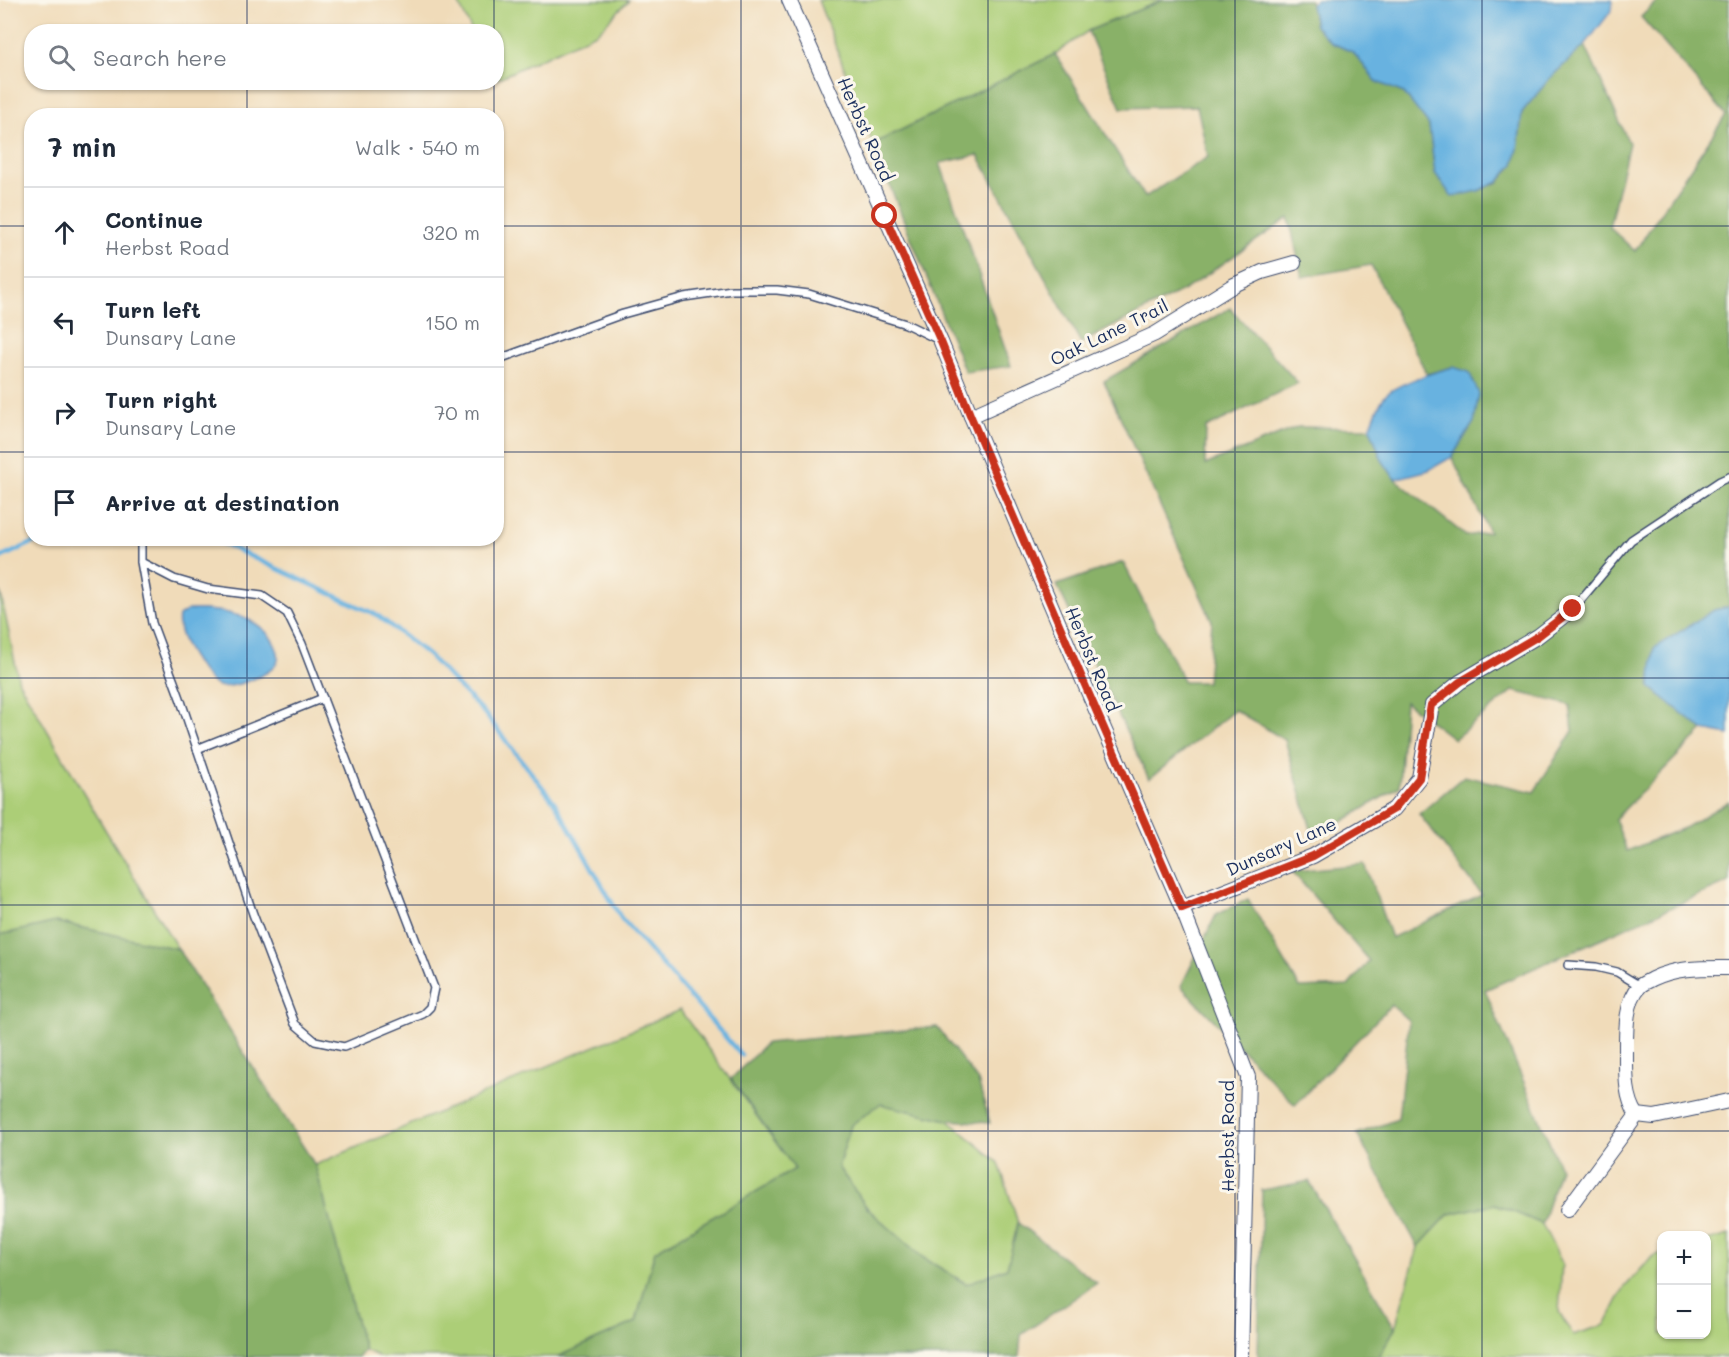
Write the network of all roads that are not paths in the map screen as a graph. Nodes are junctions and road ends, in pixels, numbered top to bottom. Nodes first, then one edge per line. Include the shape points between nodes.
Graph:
1 (789, 0) edge
2 (1294, 263) dead end
3 (941, 342) junction
4 (504, 357) edge
5 (971, 417) junction
6 (1729, 477) edge
7 (141, 546) edge
8 (141, 562) junction
9 (1573, 609) joint
10 (323, 698) junction
11 (197, 749) junction
12 (1182, 908) junction
13 (1568, 965) dead end
14 (1729, 968) edge
15 (1640, 986) junction
16 (1729, 1101) edge
17 (1637, 1115) junction
18 (1567, 1210) dead end
19 (1241, 1357) edge

1 - 3 street, Herbst Road
2 - 5 street, Oak Lane Trail via 1234,285 1155,334
3 - 4 lane via 906,324 809,294 732,290 684,297 622,314
3 - 5 street, Herbst Road
5 - 12 street, Herbst Road
6 - 9 lane via 1630,540
7 - 8 lane
8 - 10 lane via 174,579 208,589 262,596 287,613
8 - 11 lane via 152,623
9 - 12 street, Dunsary Lane via 1431,705 1419,778 1394,809 1313,856
10 - 11 lane
10 - 11 lane via 434,988 430,1007 423,1014 344,1047 315,1041 295,1024
12 - 19 street, Herbst Road via 1248,1077
13 - 15 lane via 1617,972
14 - 15 street via 1678,970
15 - 17 street via 1626,1022 1626,1073 1631,1106
16 - 17 street via 1654,1117
17 - 18 street

